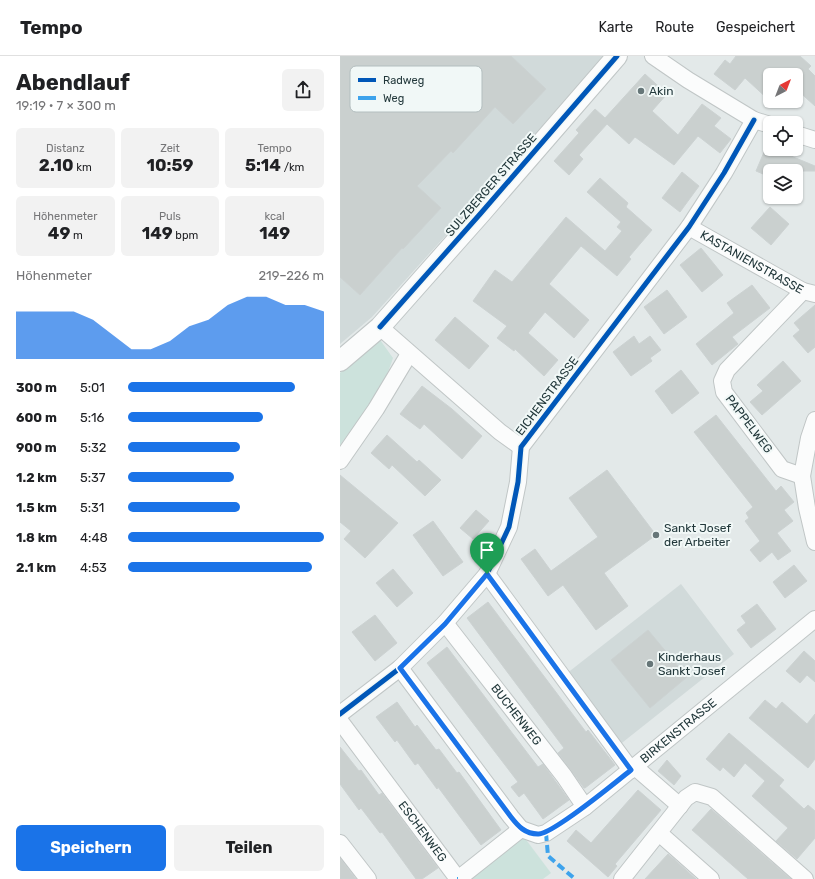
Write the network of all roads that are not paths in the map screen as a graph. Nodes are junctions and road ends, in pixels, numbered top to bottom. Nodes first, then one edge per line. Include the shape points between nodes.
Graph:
1 (617, 56) edge
2 (653, 56) edge
3 (754, 120) junction
4 (763, 123) edge
5 (803, 136) edge
6 (815, 140) edge
7 (689, 227) junction
8 (809, 292) edge
9 (380, 327) junction
10 (409, 354) junction
11 (340, 361) edge
12 (815, 420) edge
13 (521, 447) junction
14 (340, 461) edge
15 (802, 476) junction
16 (815, 542) edge
17 (487, 574) junction
18 (815, 619) edge
19 (445, 624) junction
20 (400, 668) junction
21 (340, 714) edge
22 (340, 721) edge
23 (633, 768) junction
24 (680, 806) junction
25 (585, 807) junction
26 (521, 829) junction
27 (659, 834) junction
28 (340, 843) edge
29 (815, 876) edge
30 (368, 879) edge
31 (622, 879) edge
32 (711, 879) edge
33 (805, 879) edge
34 (811, 879) edge

1 - 9 street, SULZBERGER STRASSE
2 - 3 street
3 - 4 street
3 - 7 street, EICHENSTRASSE
5 - 6 street
7 - 8 street, KASTANIENSTRASSE
7 - 13 street, EICHENSTRASSE
8 - 15 street, PAPPELWEG via 727,370 722,381 724,392 782,469
9 - 10 street, EICHENSTRASSE
9 - 11 street, SULZBERGER STRASSE
10 - 13 street, EICHENSTRASSE
10 - 14 street
12 - 15 street
13 - 17 street, EICHENSTRASSE via 518,482 509,527
15 - 16 street
17 - 19 street, EICHENSTRASSE
17 - 23 street
18 - 23 street, BIRKENSTRASSE
19 - 20 street, EICHENSTRASSE
19 - 25 street, BUCHENWEG via 564,776
20 - 21 street, EICHENSTRASSE
20 - 26 street
22 - 26 street, ESCHENWEG via 458,879
23 - 24 street
23 - 25 street, BIRKENSTRASSE
24 - 27 street
24 - 33 street via 695,792 712,797
25 - 26 street, BIRKENSTRASSE via 546,833 538,834
27 - 31 street
27 - 32 street
28 - 30 street
29 - 34 street

